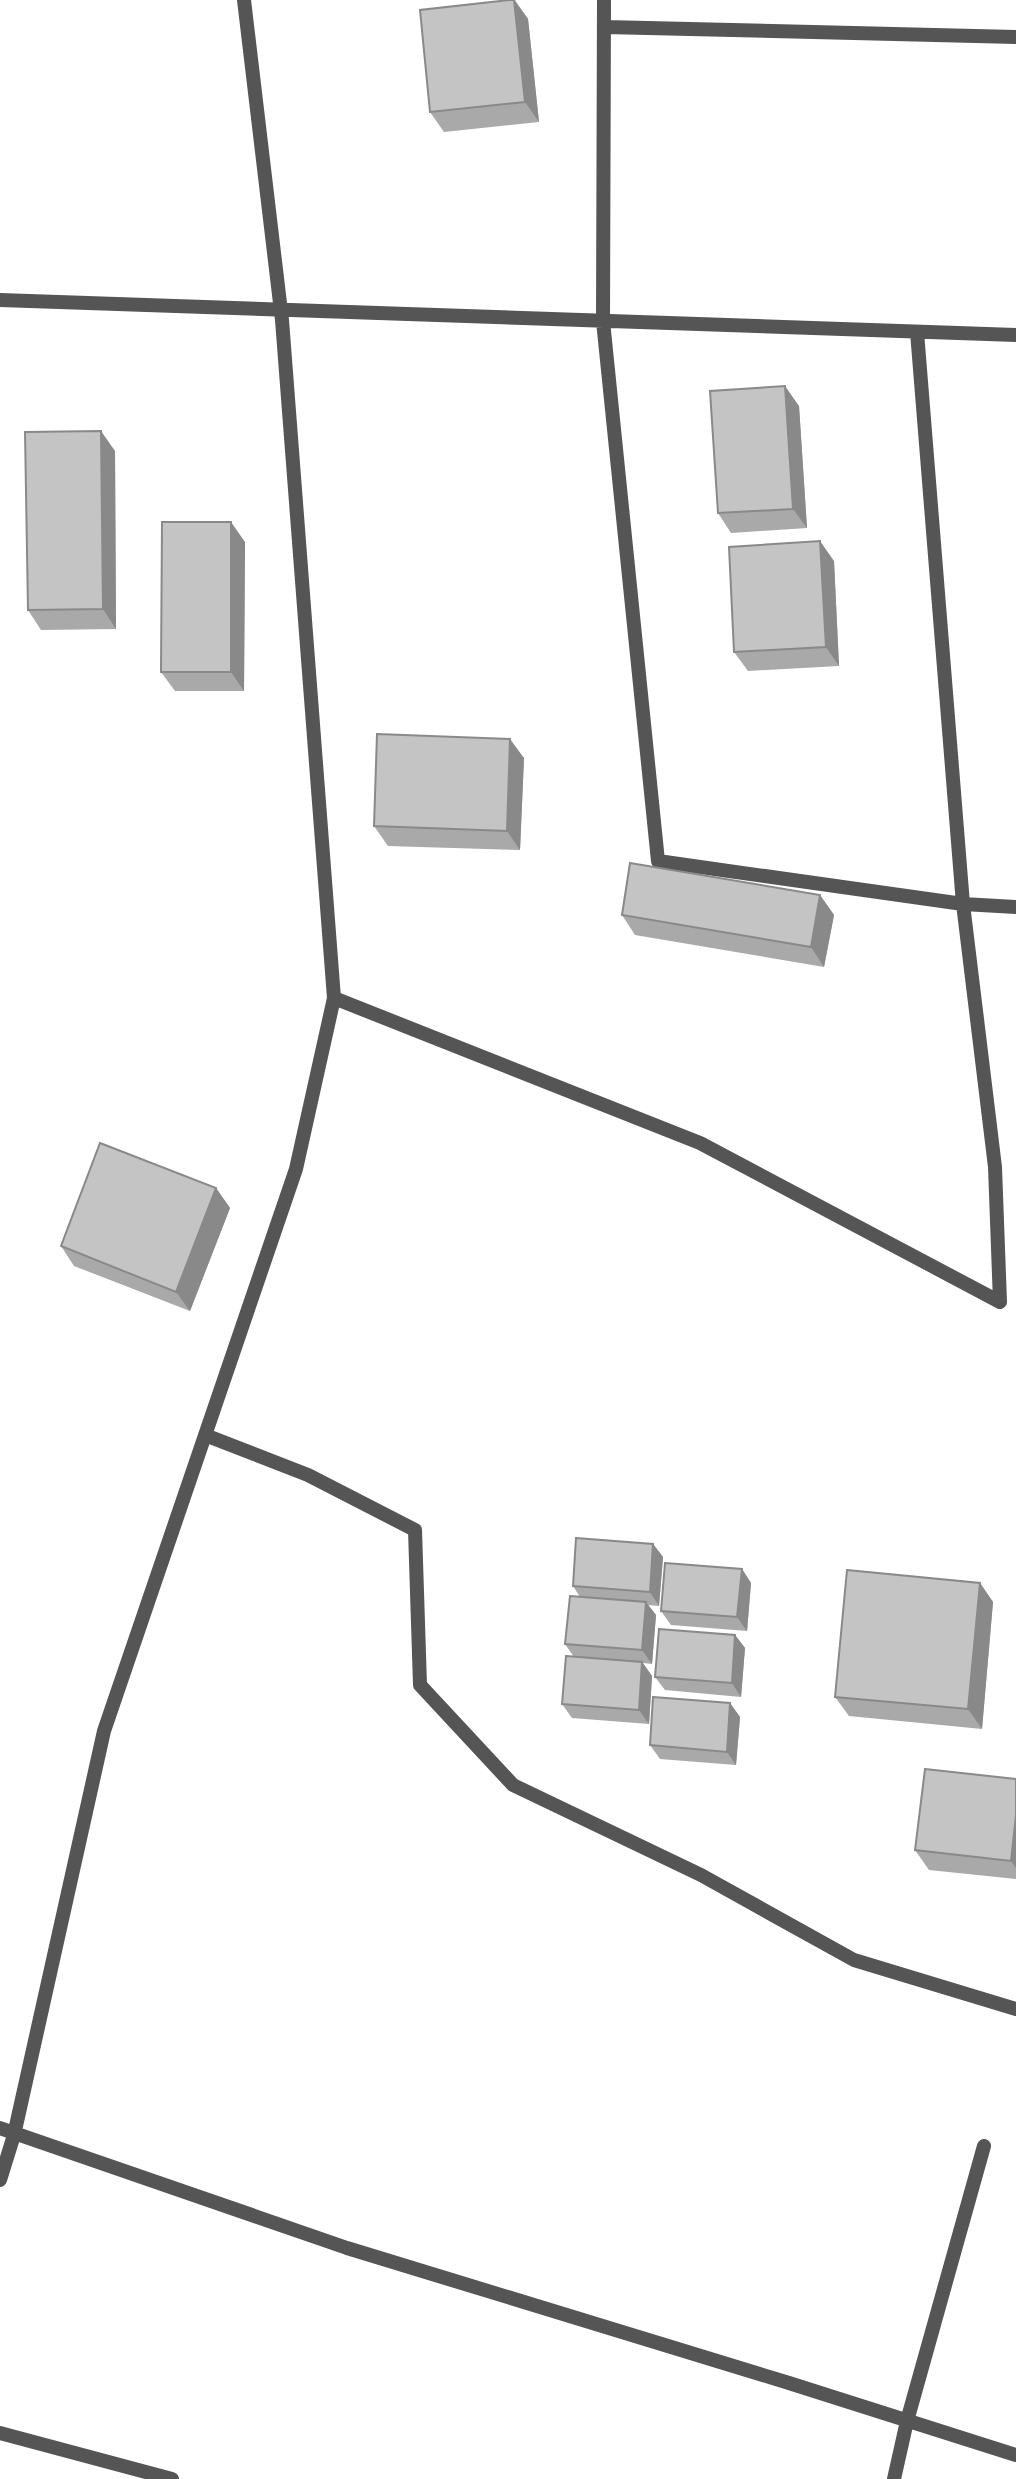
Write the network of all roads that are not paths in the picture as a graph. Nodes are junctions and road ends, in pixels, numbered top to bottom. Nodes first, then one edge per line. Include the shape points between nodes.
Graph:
1 (244, 0) edge
2 (604, 0) edge
3 (605, 27) junction
4 (1016, 37) edge
5 (0, 300) edge
6 (280, 310) junction
7 (603, 321) junction
8 (917, 332) junction
9 (1016, 335) edge
10 (963, 904) junction
11 (1016, 907) edge
12 (334, 998) junction
13 (205, 1435) junction
14 (1016, 2009) edge
15 (7, 2131) edge
16 (984, 2146) dead end
17 (0, 2180) edge
18 (907, 2421) junction
19 (0, 2433) edge
20 (1016, 2455) edge
21 (172, 2479) edge
22 (894, 2479) edge

1 - 6 street
2 - 3 street
3 - 4 street
3 - 7 street
5 - 6 street
6 - 7 street
6 - 12 street
7 - 8 street
7 - 10 street via 658,861
8 - 9 street
8 - 10 street
10 - 11 street
10 - 12 street via 995,1167 1000,1302 700,1143
12 - 13 street via 296,1169
13 - 14 street via 309,1475 415,1530 421,1685 513,1785 701,1875 854,1960
13 - 15 street via 104,1731
15 - 17 street
15 - 18 street via 347,2248
16 - 18 street
18 - 20 street
18 - 22 street
19 - 21 street

